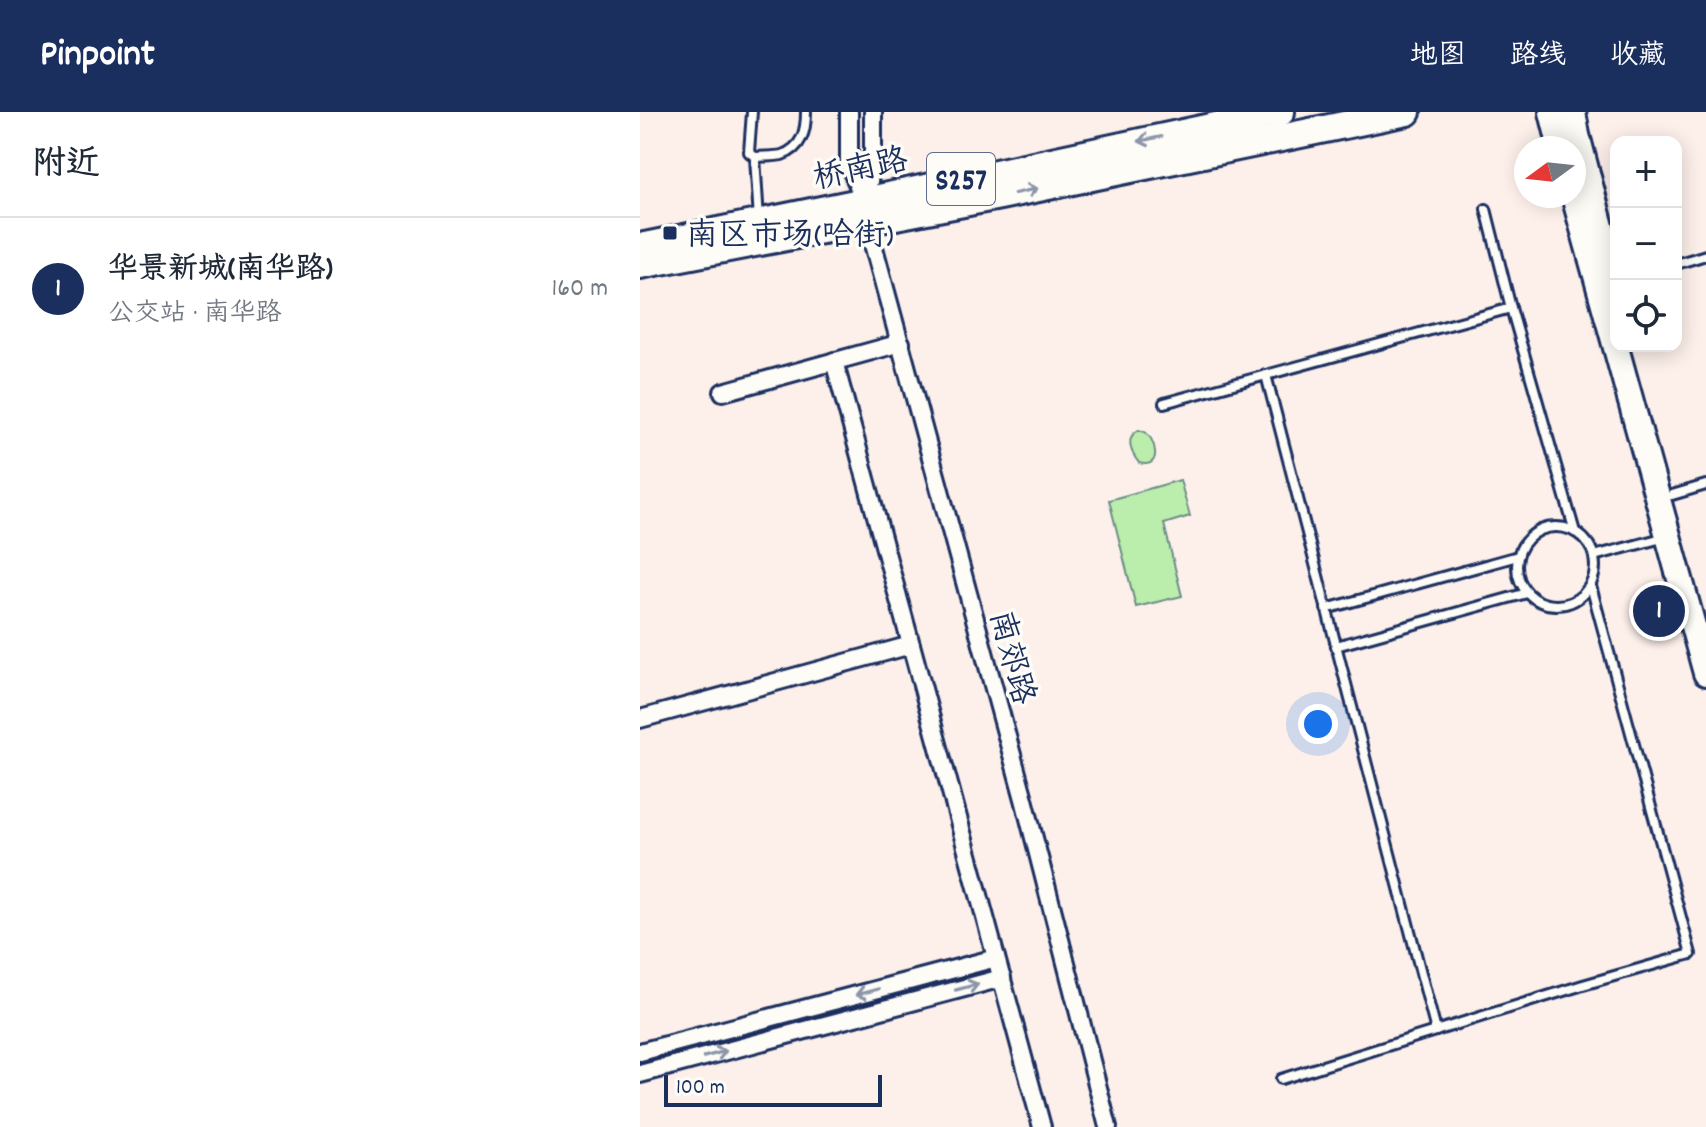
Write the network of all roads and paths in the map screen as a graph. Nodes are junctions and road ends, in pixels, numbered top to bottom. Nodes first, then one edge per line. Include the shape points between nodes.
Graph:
1 (752, 112) edge
2 (804, 112) edge
3 (849, 112) edge
4 (873, 112) edge
5 (1281, 112) edge
6 (1407, 112) edge
7 (1552, 112) edge
8 (1573, 112) edge
9 (1558, 136) edge
10 (755, 157) junction
11 (1577, 208) edge
12 (1486, 209) dead end
13 (866, 212) junction
14 (759, 223) junction
15 (640, 247) edge
16 (1706, 255) edge
17 (1682, 262) edge
18 (640, 265) edge
19 (1615, 280) edge
20 (1511, 308) junction
21 (901, 343) junction
22 (1634, 352) edge
23 (834, 361) junction
24 (1266, 375) junction
25 (723, 392) dead end
26 (1164, 403) dead end
27 (1706, 485) edge
28 (1672, 495) junction
29 (1575, 532) junction
30 (1668, 537) junction
31 (1518, 556) junction
32 (1594, 556) junction
33 (1591, 586) junction
34 (1527, 593) junction
35 (1326, 609) junction
36 (1706, 618) edge
37 (911, 645) junction
38 (1336, 646) junction
39 (1706, 673) edge
40 (640, 719) edge
41 (996, 958) junction
42 (1002, 978) junction
43 (1436, 1031) junction
44 (640, 1052) edge
45 (640, 1074) edge
46 (1281, 1079) dead end
47 (1042, 1127) edge
48 (1108, 1127) edge

1 - 10 lane via 749,152
2 - 10 lane via 806,131 799,143 782,155
3 - 13 street, 南郊路 via 849,165
4 - 13 street
5 -> 13 main road, 桥南路 / S257 via 952,181
13 -> 6 main road, 桥南路 / S257
7 - 9 street
8 - 19 street
10 - 14 lane
11 - 30 street
12 - 20 lane
13 - 14 main road, 桥南路 / S257
13 - 18 main road, 桥南路 / S257
13 - 21 street, 南郊路
14 - 15 main road, 桥南路 / S257
16 - 17 lane
20 - 24 lane
20 - 29 lane
21 - 23 street
21 - 48 street, 南郊路
22 - 28 street
23 - 25 street
23 - 37 street
24 - 26 lane
24 - 35 lane
27 - 28 lane
28 - 36 street
29 - 31 lane via 1543,528
29 - 32 lane
30 - 32 lane
30 - 39 street
31 - 34 lane via 1517,572
31 - 35 lane
32 - 33 lane
33 - 34 lane via 1579,599 1560,606
33 - 43 lane via 1691,954
34 - 38 lane
35 - 38 lane
37 - 40 street
37 - 41 street
38 - 43 lane
41 - 42 street
41 -> 44 street
45 -> 42 street
42 - 47 street
43 - 46 lane

